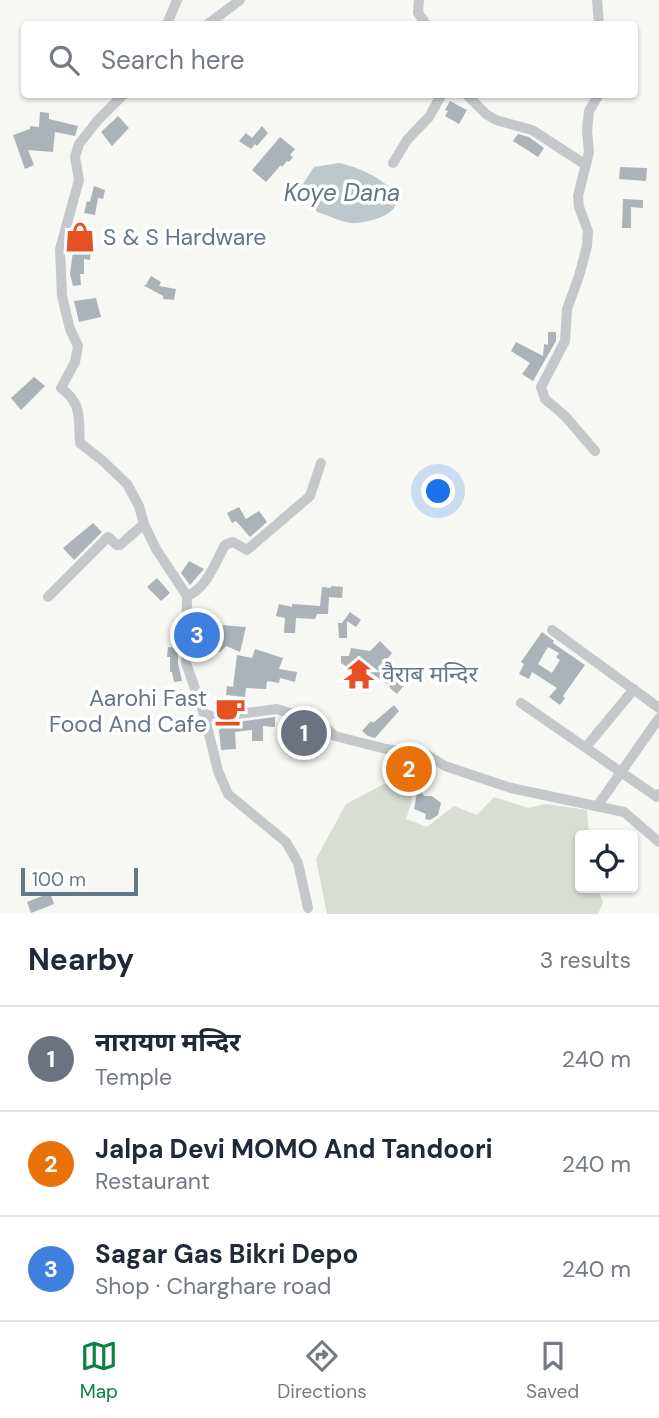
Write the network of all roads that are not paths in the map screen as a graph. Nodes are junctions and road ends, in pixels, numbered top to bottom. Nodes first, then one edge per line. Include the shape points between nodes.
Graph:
1 (177, 0) edge
2 (240, 0) edge
3 (419, 0) edge
4 (597, 0) edge
5 (168, 21) edge
6 (212, 21) edge
7 (424, 21) edge
8 (599, 21) edge
9 (120, 98) edge
10 (440, 98) edge
11 (470, 98) edge
12 (597, 98) edge
13 (393, 163) dead end
14 (586, 165) junction
15 (595, 451) dead end
16 (321, 463) dead end
17 (144, 524) junction
18 (187, 596) junction
19 (48, 597) dead end
20 (552, 630) dead end
21 (634, 690) junction
22 (521, 703) dead end
23 (659, 708) edge
24 (204, 714) junction
25 (659, 718) edge
26 (586, 747) junction
27 (622, 772) junction
28 (659, 794) edge
29 (598, 805) junction
30 (659, 842) edge
31 (308, 908) dead end

1 - 5 street
2 - 6 street
3 - 7 street via 418,13
4 - 8 street
9 - 17 street via 79,144 75,157 79,180 60,249 62,296 78,346 61,388 79,408 80,443 127,484
10 - 13 street
11 - 14 street via 496,120 532,130
12 - 14 street via 587,121
14 - 15 street via 578,196 587,246 567,309 565,341 541,387 545,399
16 - 18 street via 310,496 247,550 233,542 225,545 205,583
17 - 18 street
17 - 19 street via 120,545 108,537
18 - 24 street via 187,663
20 - 21 street
21 - 23 street
21 - 26 street
22 - 26 street
24 - 29 street via 215,717 276,709 319,722 335,736 426,755 512,788
24 - 31 street via 228,794 286,842 298,863
25 - 27 street
26 - 27 street
27 - 28 street via 657,797
27 - 29 street
29 - 30 street via 624,812

